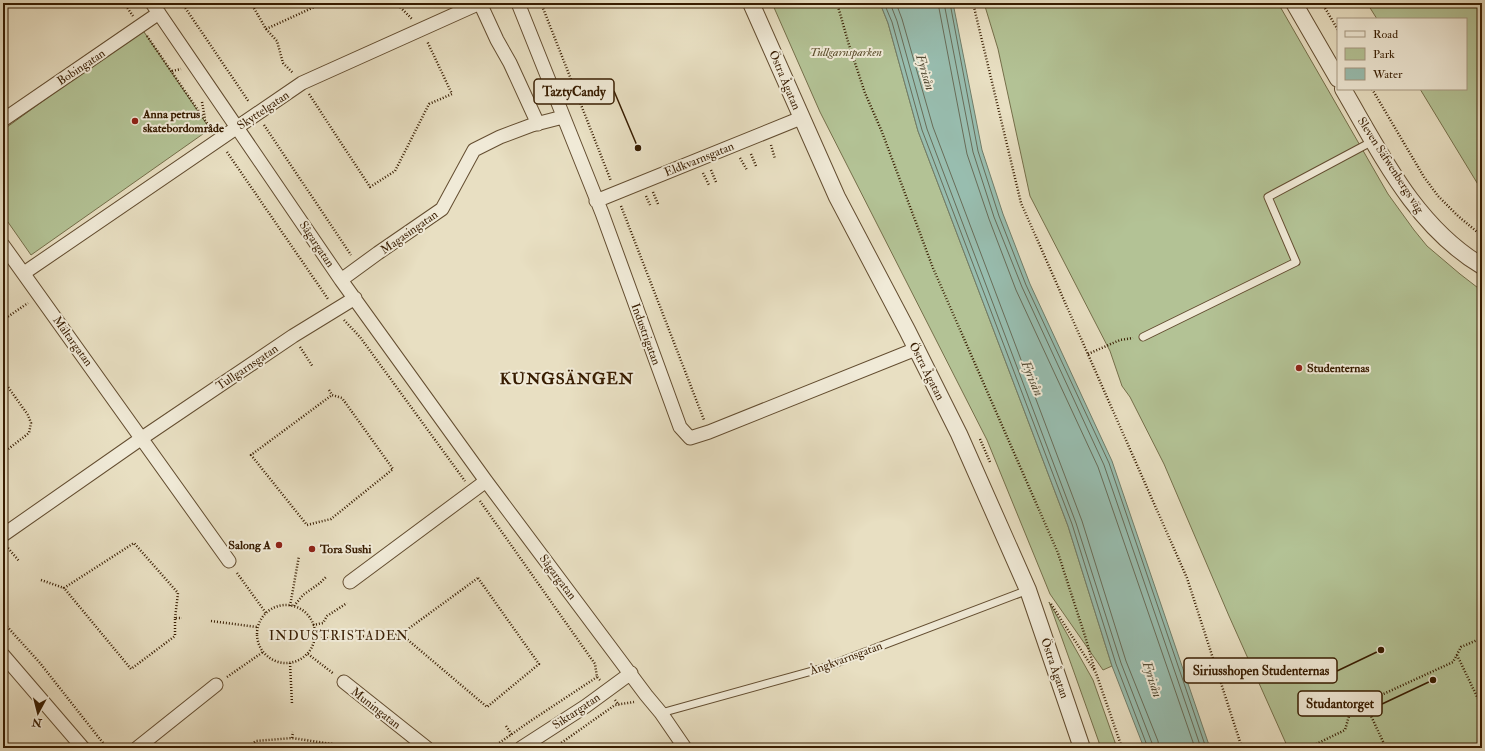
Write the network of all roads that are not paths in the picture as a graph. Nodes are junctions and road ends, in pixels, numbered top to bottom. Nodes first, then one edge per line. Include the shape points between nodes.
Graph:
1 (480, 3) edge
2 (518, 3) edge
3 (751, 3) edge
4 (1294, 3) edge
5 (156, 8) edge
6 (1337, 78) edge
7 (1344, 90) edge
8 (563, 117) junction
9 (801, 118) junction
10 (3, 120) edge
11 (538, 124) junction
12 (238, 127) junction
13 (1373, 141) junction
14 (596, 201) junction
15 (3, 245) edge
16 (1482, 266) edge
17 (24, 273) junction
18 (341, 280) junction
19 (355, 298) junction
20 (1143, 337) road end
21 (916, 350) junction
22 (142, 438) junction
23 (486, 481) junction
24 (5, 541) edge
25 (229, 561) road end
26 (350, 582) dead end
27 (1028, 590) junction
28 (3, 655) edge
29 (630, 673) junction
30 (344, 682) road end
31 (216, 685) road end
32 (661, 713) junction
33 (83, 748) edge
34 (137, 748) edge
35 (427, 748) edge
36 (521, 748) edge
37 (685, 748) edge
38 (1082, 748) edge

1 - 11 street, Skyttelgatan
1 - 12 street, Skyttelgatan via 302,83
2 - 8 street, Industrigatan
3 - 9 street, Östra Ågatan
4 - 6 street
5 - 10 street, Bobingatan via 140,26
5 - 12 street, Sågargatan
7 - 13 street, Sleven Säfwenbergs väg
8 - 11 street, Magasingatan
8 - 14 street, Industrigatan
9 - 14 street, Eldkvarnsgatan
9 - 21 street, Östra Ågatan via 836,197
11 - 18 street, Magasingatan via 500,137 474,150 442,209
12 - 17 street, Skyttelgatan
12 - 18 street, Sågargatan
13 - 16 street, Sleven Säfwenbergs väg via 1420,213 1442,237
13 - 20 lane via 1268,197 1296,262
14 - 21 street, Industrigatan via 680,427 690,438
15 - 17 street, Mältargatan
17 - 22 street, Mältargatan
18 - 19 street, Sågargatan
19 - 22 street, Tullgarnsgatan via 293,336
19 - 23 street, Sågargatan
21 - 27 street, Östra Ågatan via 959,434
22 - 24 street, Tullgarnsgatan
22 - 25 street
23 - 26 street
23 - 29 street, Sågargatan
27 - 32 lane, Ångkvarnsgatan via 823,668
27 - 38 street, Östra Ågatan
28 - 33 street
29 - 32 street
29 - 36 street, Siktargatan
30 - 35 street, Muningatan
31 - 34 street
32 - 37 street

